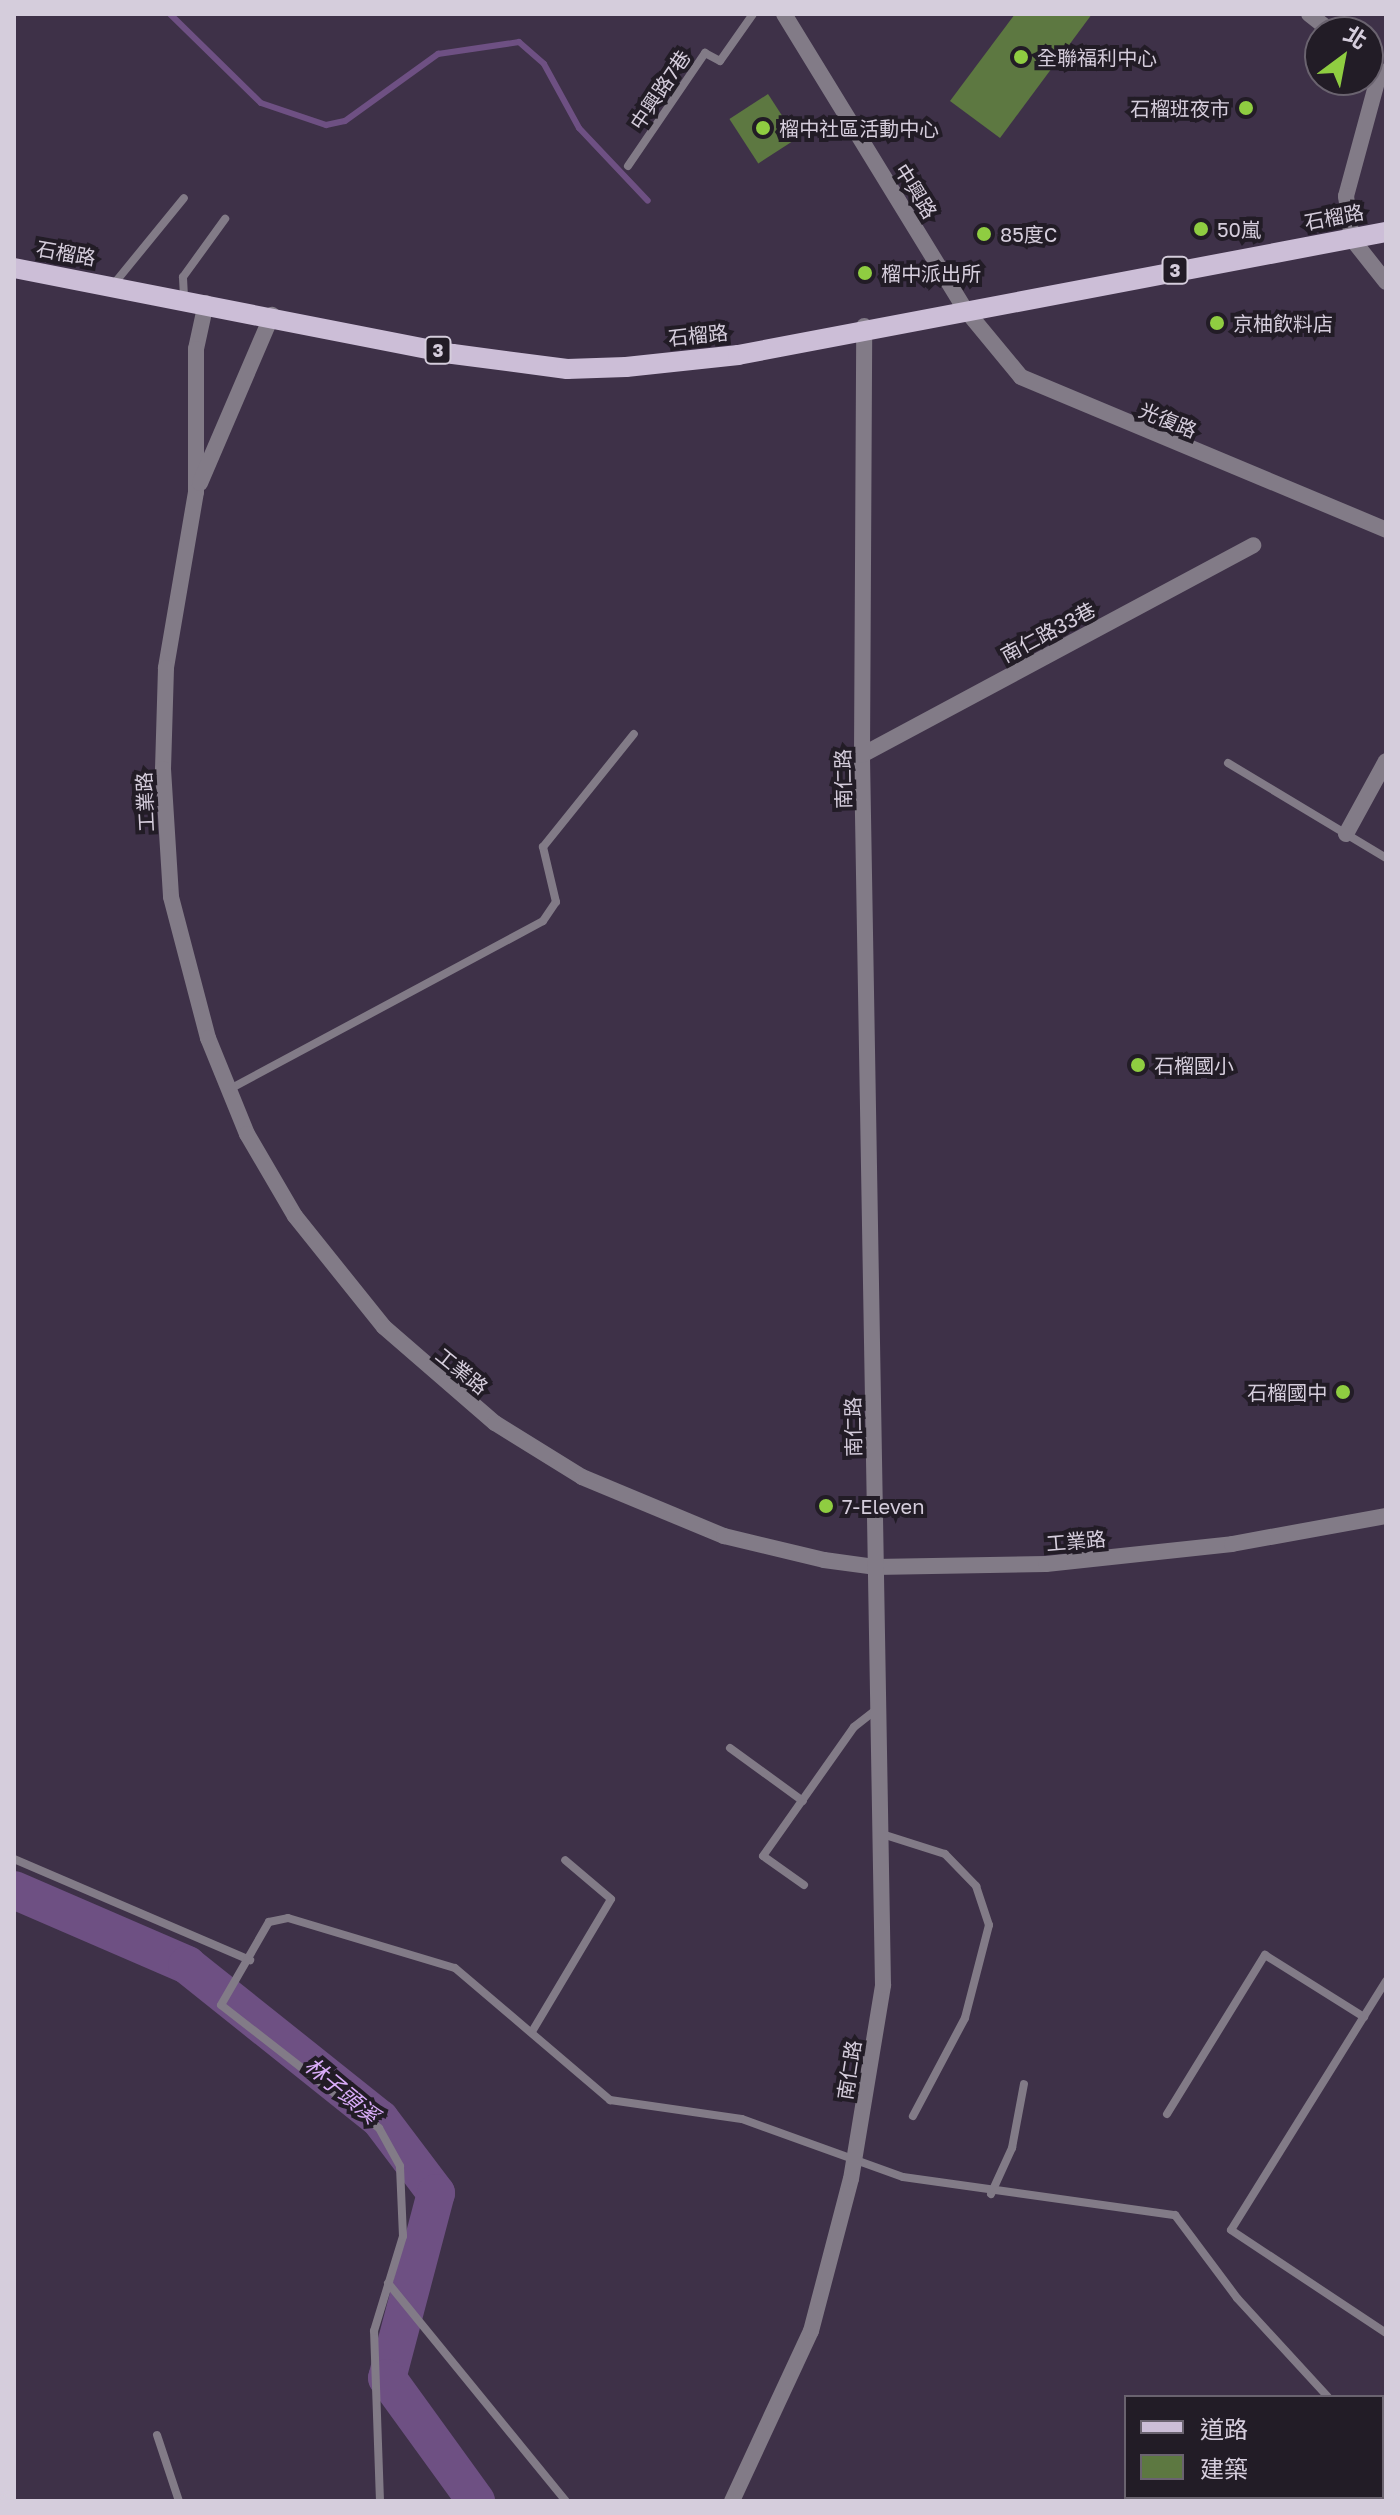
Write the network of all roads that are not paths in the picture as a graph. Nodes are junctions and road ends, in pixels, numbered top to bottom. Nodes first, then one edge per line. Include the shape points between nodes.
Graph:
1 (753, 14) edge
2 (784, 14) edge
3 (1373, 96) edge
4 (628, 166) dead end
5 (184, 198) dead end
6 (225, 219) dead end
7 (1386, 232) edge
8 (1352, 239) junction
9 (14, 268) edge
10 (1386, 282) edge
11 (113, 286) junction
12 (184, 297) junction
13 (206, 303) junction
14 (964, 308) junction
15 (272, 315) junction
16 (864, 326) junction
17 (196, 492) junction
18 (1386, 530) edge
19 (1253, 545) dead end
20 (634, 734) dead end
21 (862, 755) junction
22 (1386, 761) edge
23 (1228, 763) dead end
24 (1346, 834) junction
25 (1386, 858) edge
26 (227, 1091) junction
27 (1386, 1516) edge
28 (875, 1567) junction
29 (882, 1705) junction
30 (730, 1748) dead end
31 (803, 1801) junction
32 (882, 1834) junction
33 (14, 1859) edge
34 (565, 1860) dead end
35 (804, 1885) dead end
36 (250, 1960) junction
37 (1386, 1981) edge
38 (1364, 2017) junction
39 (533, 2030) junction
40 (1024, 2084) dead end
41 (1167, 2114) dead end
42 (913, 2116) dead end
43 (855, 2155) junction
44 (991, 2194) junction
45 (388, 2283) junction
46 (1386, 2333) edge
47 (1326, 2395) edge
48 (157, 2435) dead end
49 (179, 2501) edge
50 (380, 2501) edge
51 (566, 2501) edge
52 (732, 2501) edge

1 - 4 lane, 中興路7巷 via 720,61 705,53
2 - 14 street, 中興路
3 - 8 street via 1346,196
5 - 11 lane via 127,259
6 - 12 lane via 183,277
7 - 8 main road, 石榴路 / 3
8 - 10 street
8 - 14 main road, 石榴路 / 3
9 - 11 main road, 石榴路 / 3
11 - 12 main road, 石榴路 / 3
12 - 13 main road, 石榴路 / 3
13 - 15 main road, 石榴路 / 3
13 - 17 street, 工業路 via 196,349
14 - 16 main road, 石榴路 / 3
14 - 18 street, 光復路 via 1021,377
15 - 16 main road, 石榴路 / 3 via 567,369 738,355
15 - 17 street, 工業路
16 - 21 street, 南仁路
17 - 26 street, 工業路 via 166,668 163,769 171,897
19 - 21 street, 南仁路33巷
20 - 26 lane via 543,847 556,902 543,921
21 - 28 street, 南仁路
22 - 24 street
23 - 24 lane
24 - 25 lane
26 - 28 street, 工業路 via 278,1189 342,1279 418,1360 495,1423 582,1477 675,1520 774,1550
27 - 28 street, 工業路 via 1146,1555
28 - 29 street, 南仁路
29 - 31 lane via 854,1727
29 - 32 street, 南仁路
30 - 31 lane
31 - 35 lane via 763,1856
32 - 42 lane via 945,1854 976,1886 989,1925 965,2018
32 - 43 street, 南仁路 via 883,1985
33 - 36 lane
34 - 39 lane via 611,1899
36 - 39 lane via 269,1922 288,1918 455,1968
36 - 45 lane via 221,2005 379,2128 400,2166 403,2236
37 - 38 lane
38 - 41 lane via 1265,1955
38 - 46 lane via 1231,2230
39 - 43 lane via 610,2100 742,2119
40 - 44 lane via 1012,2148
43 - 44 lane via 903,2177
43 - 52 street, 南仁路 via 811,2331
44 - 47 lane via 1175,2215 1237,2298
45 - 50 lane via 374,2331
45 - 51 lane
48 - 49 lane

